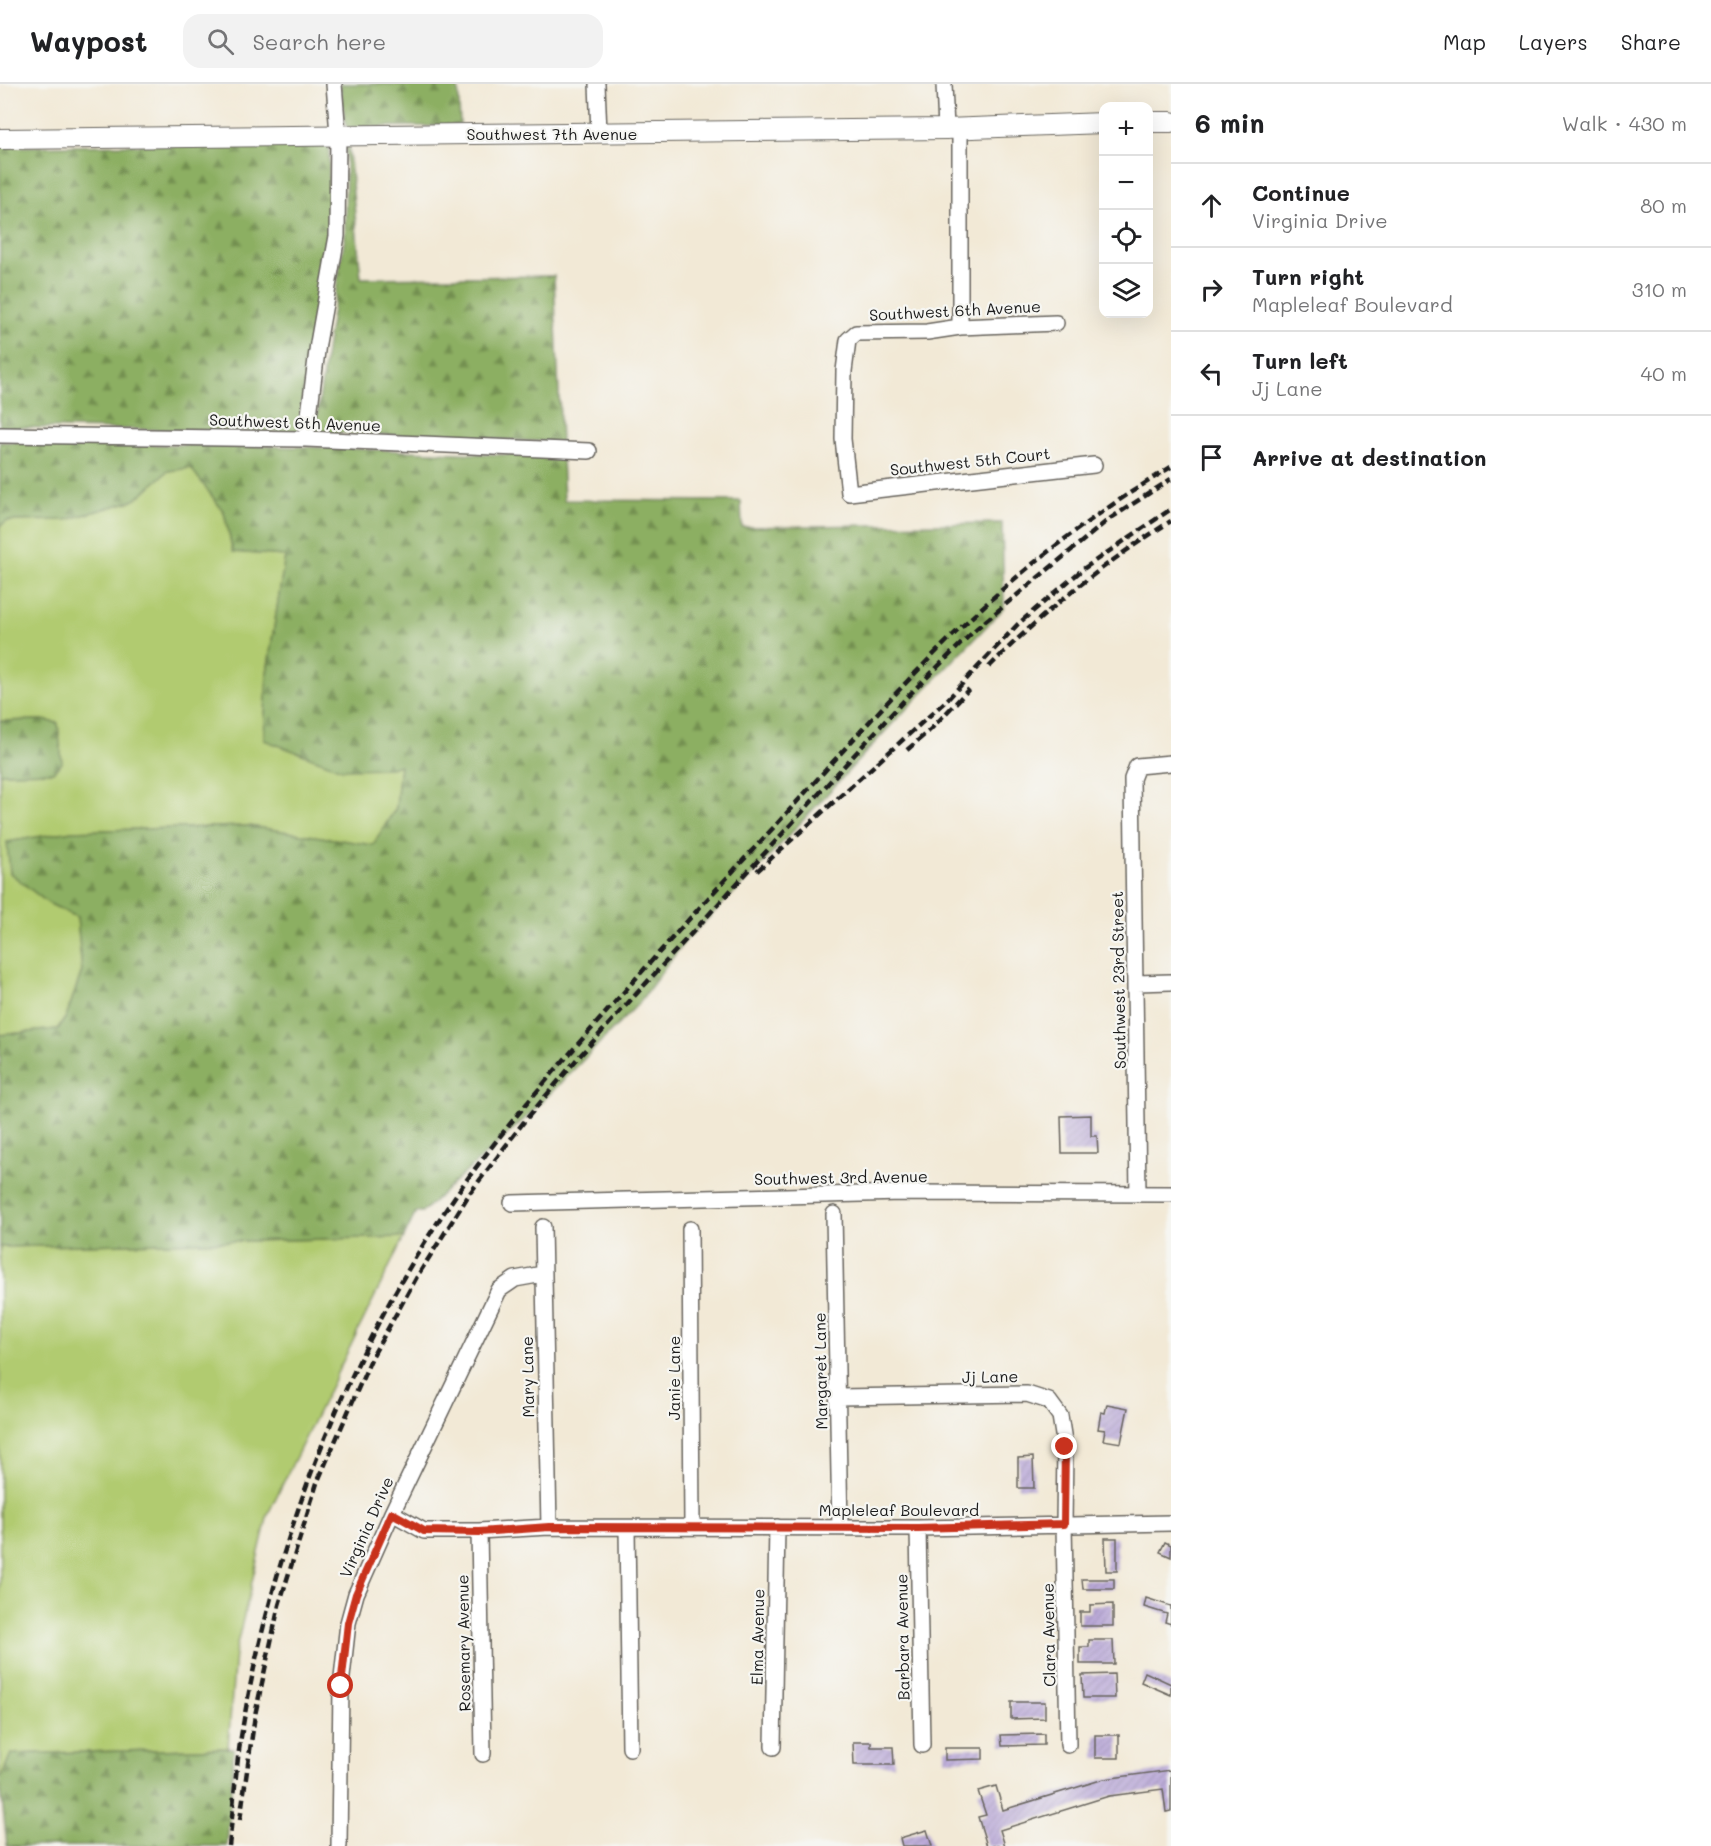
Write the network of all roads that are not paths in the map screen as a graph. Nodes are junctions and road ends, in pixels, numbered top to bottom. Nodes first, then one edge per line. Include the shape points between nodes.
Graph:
1 (334, 84) edge
2 (597, 84) edge
3 (944, 84) edge
4 (1153, 122) edge
5 (1171, 122) edge
6 (1099, 123) edge
7 (953, 129) junction
8 (599, 133) junction
9 (338, 134) junction
10 (0, 139) edge
11 (1056, 323) dead end
12 (960, 327) junction
13 (0, 435) edge
14 (306, 440) junction
15 (589, 451) dead end
16 (1094, 465) dead end
17 (849, 493) joint
18 (1171, 763) edge
19 (1171, 982) edge
20 (1136, 983) junction
21 (1138, 1194) junction
22 (1171, 1194) edge
23 (512, 1203) dead end
24 (834, 1214) dead end
25 (543, 1227) dead end
26 (690, 1229) dead end
27 (543, 1274) junction
28 (839, 1397) junction
29 (392, 1513) junction
30 (1171, 1523) edge
31 (1064, 1524) junction
32 (692, 1526) junction
33 (549, 1527) junction
34 (777, 1527) junction
35 (840, 1527) junction
36 (627, 1528) junction
37 (918, 1528) junction
38 (479, 1532) junction
39 (922, 1745) dead end
40 (1068, 1745) dead end
41 (773, 1747) dead end
42 (630, 1748) dead end
43 (483, 1754) dead end
44 (339, 1846) edge

1 - 9 street
2 - 8 street
3 - 7 street
4 - 5 street
6 - 7 street, Southwest 7th Avenue
7 - 8 street, Southwest 7th Avenue
7 - 12 street
8 - 9 street, Southwest 7th Avenue
9 - 10 street, Southwest 7th Avenue
9 - 14 street via 337,236
11 - 12 street, Southwest 6th Avenue
12 - 17 street, Southwest 6th Avenue via 927,332 856,333 848,340 843,439
13 - 14 street, Southwest 6th Avenue
14 - 15 street, Southwest 6th Avenue
16 - 17 street, Southwest 5th Court
18 - 20 street, Southwest 23rd Street via 1137,766 1132,779
19 - 20 street
20 - 21 street, Southwest 23rd Street
21 - 22 street, Southwest 3rd Avenue
21 - 23 street, Southwest 3rd Avenue via 902,1193
24 - 28 street, Margaret Lane
25 - 27 street, Mary Lane
26 - 32 street, Janie Lane
27 - 29 street, Virginia Drive via 516,1279 499,1290
27 - 33 street, Mary Lane
28 - 31 street, Jj Lane via 1027,1394 1049,1401 1060,1416 1065,1447
28 - 35 street, Margaret Lane
29 - 38 street, Mapleleaf Boulevard via 424,1531
29 - 44 street, Virginia Drive via 356,1594 348,1623 341,1686
30 - 31 street, Mapleleaf Boulevard
31 - 37 street, Mapleleaf Boulevard
31 - 40 street, Clara Avenue
32 - 34 street, Mapleleaf Boulevard
32 - 36 street, Mapleleaf Boulevard
33 - 36 street, Mapleleaf Boulevard
33 - 38 street, Mapleleaf Boulevard
34 - 35 street, Mapleleaf Boulevard
34 - 41 street, Elma Avenue
35 - 37 street, Mapleleaf Boulevard
36 - 42 street
37 - 39 street, Barbara Avenue
38 - 43 street, Rosemary Avenue

